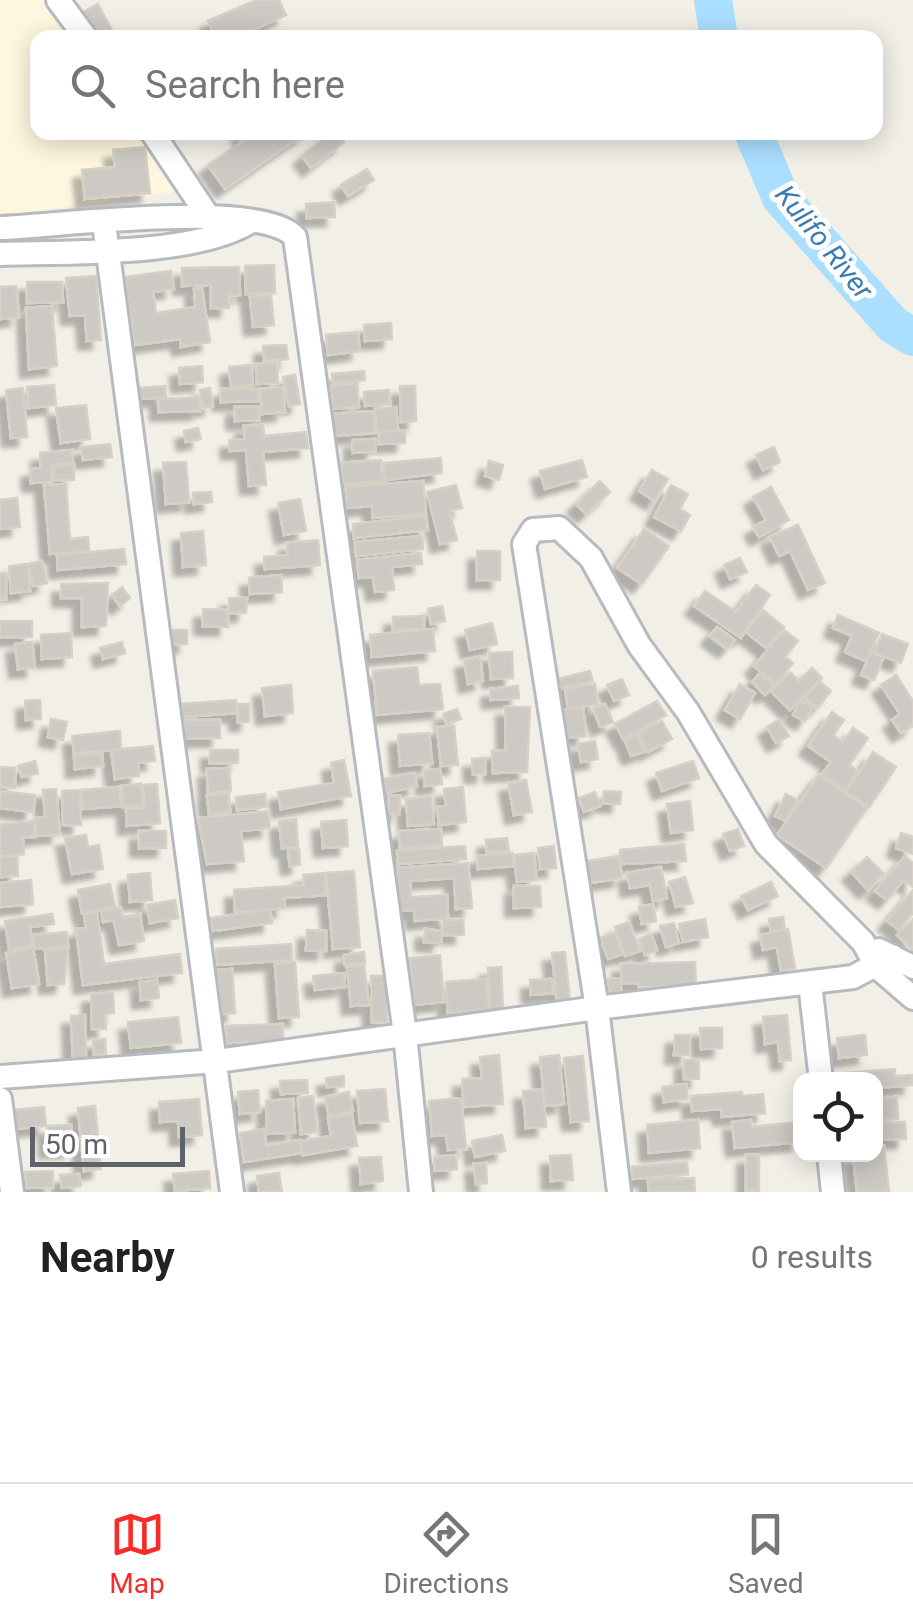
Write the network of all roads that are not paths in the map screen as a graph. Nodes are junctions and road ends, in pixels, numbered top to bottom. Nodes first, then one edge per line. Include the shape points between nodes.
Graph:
1 (58, 0) edge
2 (80, 30) edge
3 (157, 140) edge
4 (208, 214) junction
5 (248, 223) junction
6 (104, 224) junction
7 (0, 228) edge
8 (222, 238) junction
9 (108, 250) junction
10 (0, 254) edge
11 (894, 964) edge
12 (810, 983) junction
13 (913, 998) edge
14 (598, 1008) junction
15 (404, 1034) junction
16 (217, 1061) junction
17 (820, 1072) edge
18 (0, 1077) edge
19 (0, 1100) edge
20 (830, 1162) edge
21 (12, 1192) edge
22 (232, 1192) edge
23 (421, 1192) edge
24 (618, 1192) edge
25 (833, 1192) edge

1 - 2 street
3 - 4 street
4 - 5 street
4 - 6 street
4 - 8 street
5 - 8 street
5 - 15 street via 286,228 295,237
6 - 7 street
6 - 9 street
8 - 9 street
9 - 10 street
9 - 16 street
11 - 12 street
11 - 13 street
11 - 14 street via 863,942 766,844 590,558 559,528 534,530 524,544
12 - 14 street
12 - 17 street
14 - 15 street
14 - 24 street
15 - 16 street
15 - 23 street
16 - 18 street
16 - 22 street
19 - 21 street
20 - 25 street

